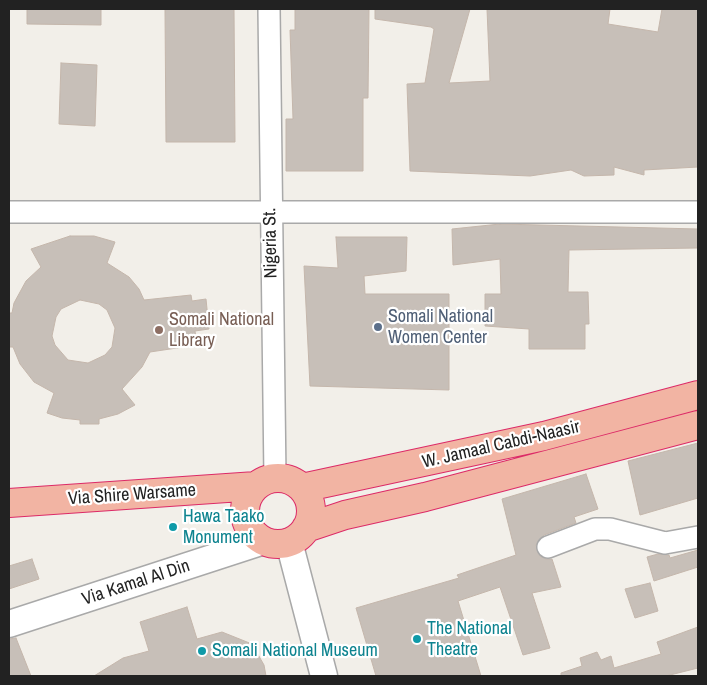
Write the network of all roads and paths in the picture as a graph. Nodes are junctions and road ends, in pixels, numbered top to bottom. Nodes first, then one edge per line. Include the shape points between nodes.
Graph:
1 (269, 9) edge
2 (9, 212) edge
3 (271, 212) junction
4 (698, 212) edge
5 (698, 395) edge
6 (698, 425) edge
7 (265, 482) junction
8 (302, 488) junction
9 (9, 503) edge
10 (286, 537) junction
11 (698, 537) edge
12 (548, 547) dead end
13 (9, 624) edge
14 (324, 676) edge

1 - 3 street, Nigeria St.
2 - 3 street
3 - 4 street
3 - 7 street, Nigeria St.
5 - 8 highway, W. Jamaal Cabdi-Naasir via 544,436
6 - 10 highway, W. Jamaal Cabdi-Naasir via 345,515
7 - 8 highway via 290,480
7 - 9 highway, Via Shire Warsame
7 - 10 highway via 245,505 245,516 252,530
8 - 10 highway via 309,497 311,518
10 - 13 street, Via Kamal Al Din
10 - 14 street
11 - 12 street via 665,543 610,529 595,529

